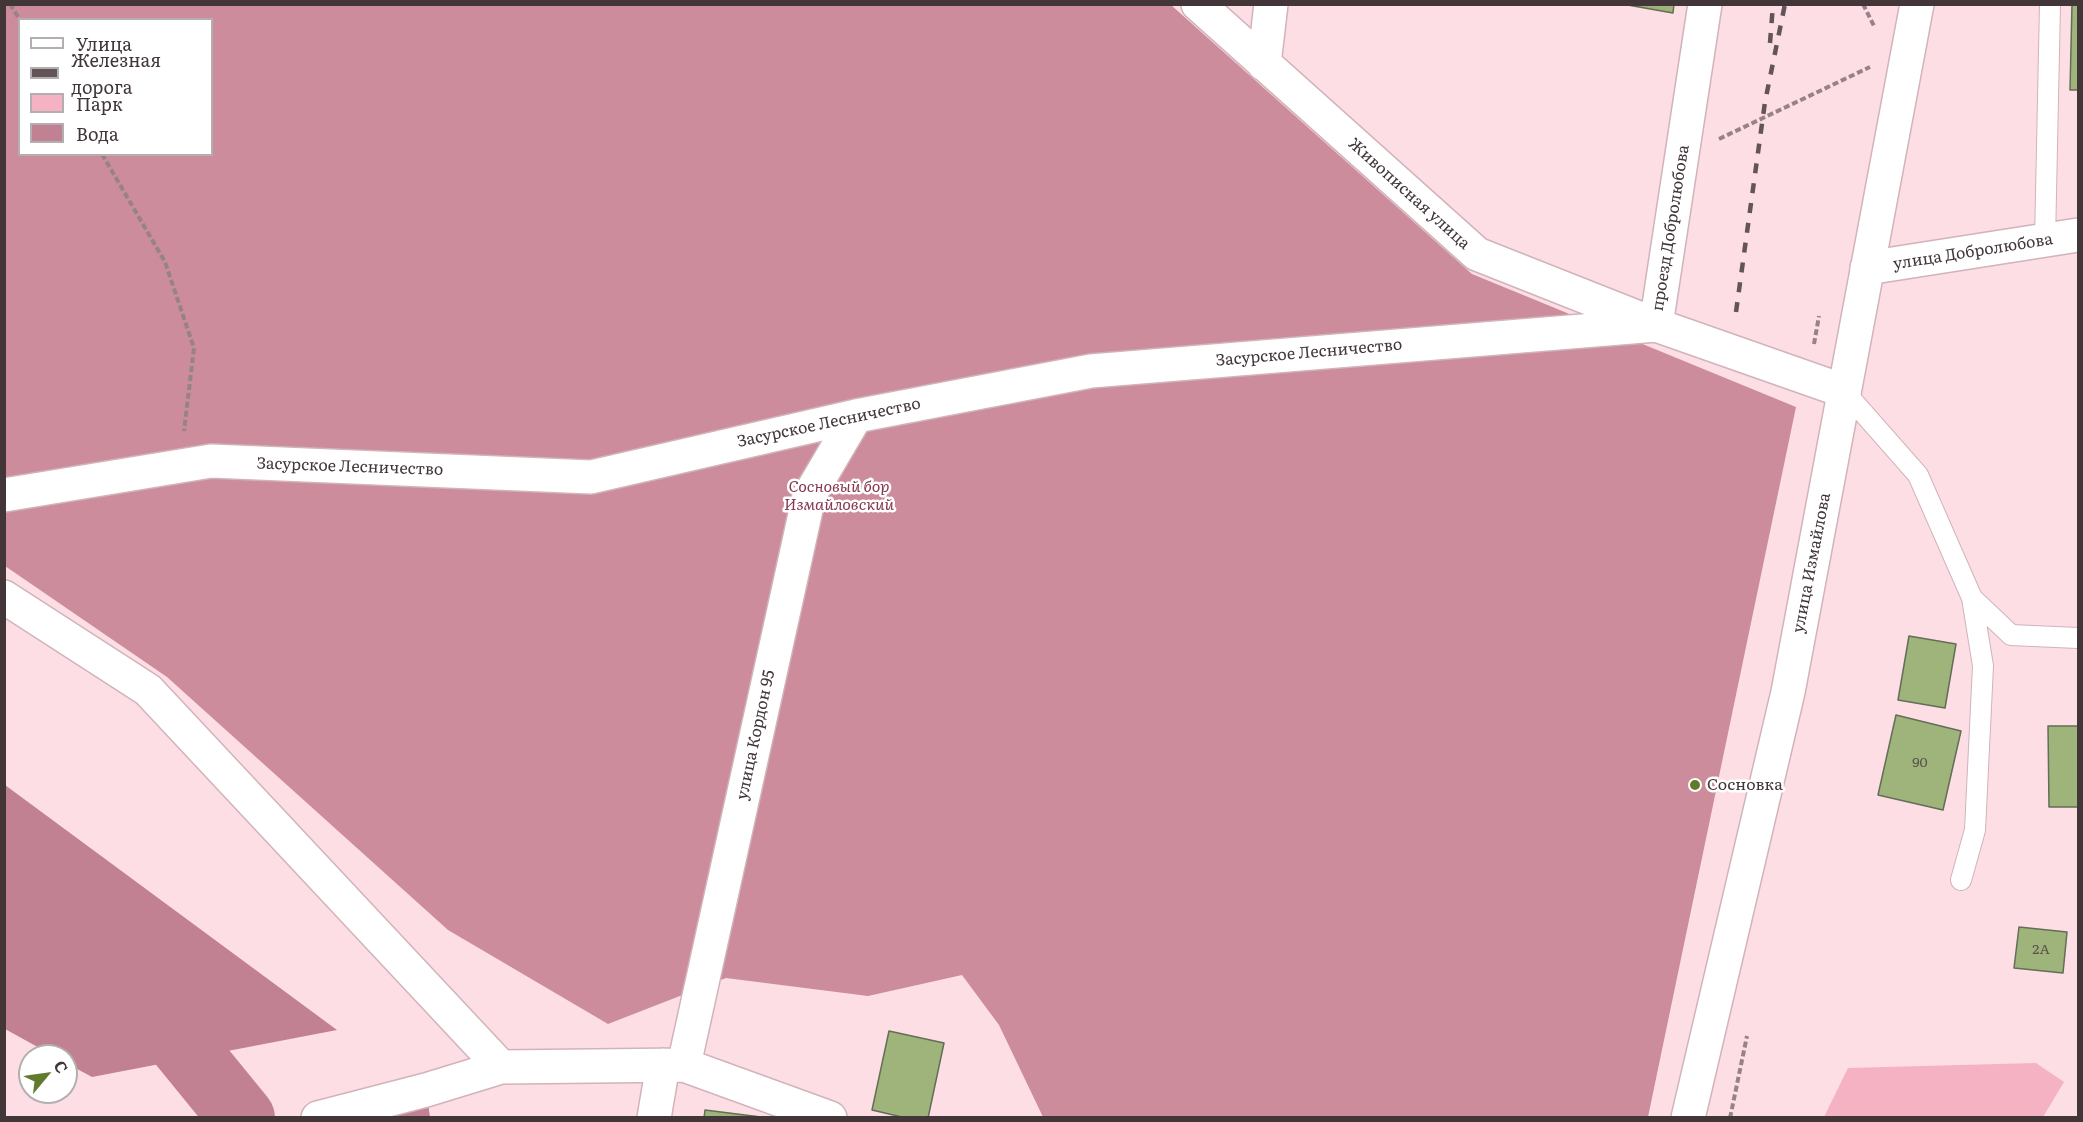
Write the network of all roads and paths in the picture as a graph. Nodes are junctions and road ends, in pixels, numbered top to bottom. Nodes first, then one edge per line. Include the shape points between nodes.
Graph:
1 (10, 4) edge
2 (1198, 4) edge
3 (1271, 4) edge
4 (1705, 4) edge
5 (1863, 4) edge
6 (1917, 4) edge
7 (2050, 4) edge
8 (19, 18) edge
9 (1879, 36) dead end
10 (1264, 64) junction
11 (1870, 66) dead end
12 (103, 156) edge
13 (1682, 157) junction
14 (2079, 235) edge
15 (2045, 241) junction
16 (1867, 268) junction
17 (1656, 325) junction
18 (1844, 392) junction
19 (856, 416) junction
20 (179, 466) junction
21 (4, 495) edge
22 (4, 597) edge
23 (1972, 598) junction
24 (2079, 638) edge
25 (1961, 880) dead end
26 (674, 1065) junction
27 (501, 1067) junction
28 (318, 1118) edge
29 (654, 1118) edge
30 (830, 1118) edge
31 (1688, 1118) edge

1 - 8 path
2 - 10 street, Живописная улица
3 - 10 street
4 - 13 street, проезд Добролюбова
5 - 9 path
6 - 16 street, улица Измайлова
7 - 15 lane
10 - 17 street, Живописная улица via 1477,254
11 - 13 path
12 - 20 path via 165,262 194,348
13 - 17 street, проезд Добролюбова
14 - 15 street, улица Добролюбова
15 - 16 street, улица Добролюбова
16 - 18 street, улица Измайлова
17 - 18 street, проезд Добролюбова
17 - 19 street, Засурское Лесничество via 1091,371
18 - 23 lane via 1918,475
18 - 31 street, улица Измайлова via 1788,692
19 - 20 street, Засурское Лесничество via 591,477 211,461
19 - 26 street, улица Кордон 95 via 809,496
20 - 21 street, Засурское Лесничество
22 - 27 street via 148,690
23 - 24 lane via 2011,635
23 - 25 lane via 1983,678 1975,830
26 - 27 street
26 - 29 street, улица Кордон 95
26 - 30 street
27 - 28 street

